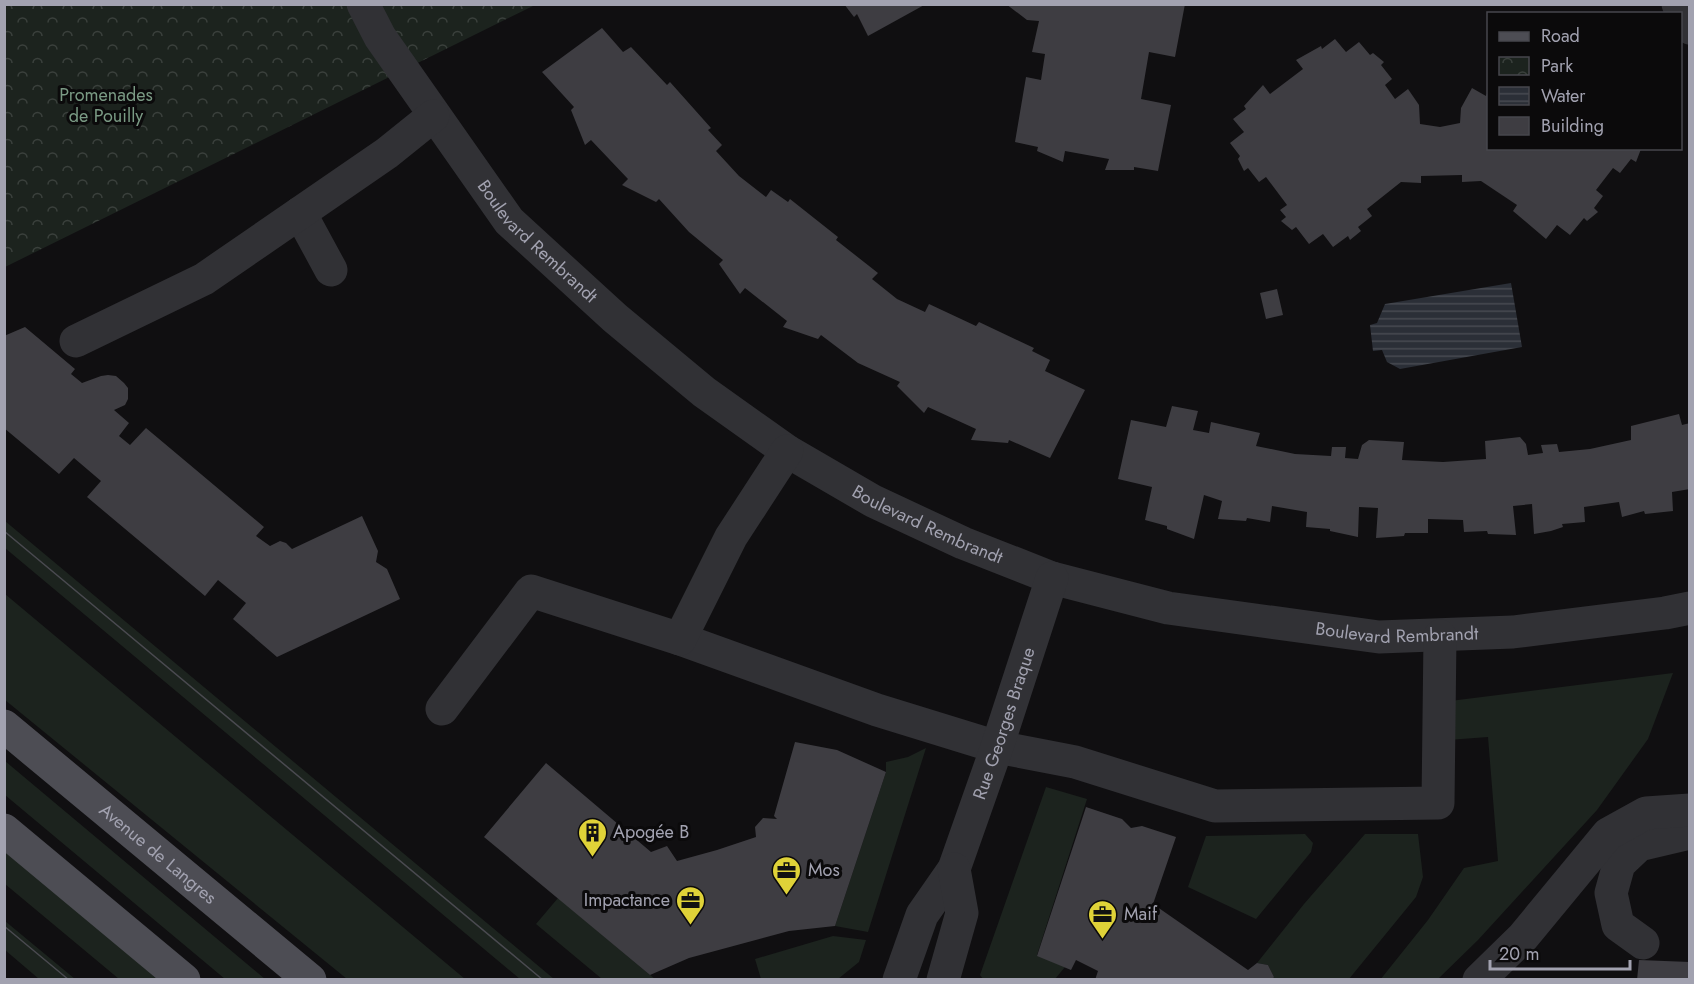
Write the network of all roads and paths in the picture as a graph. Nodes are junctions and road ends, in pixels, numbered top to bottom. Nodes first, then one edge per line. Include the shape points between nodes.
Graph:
1 (363, 4) edge
2 (1682, 13) edge
3 (1689, 28) edge
4 (433, 116) junction
5 (300, 213) junction
6 (331, 270) dead end
7 (76, 341) dead end
8 (787, 452) junction
9 (1052, 578) junction
10 (1689, 608) edge
11 (1440, 636) junction
12 (680, 639) junction
13 (442, 709) dead end
14 (4, 726) edge
15 (997, 747) junction
16 (1689, 810) edge
17 (4, 830) edge
18 (1689, 833) edge
19 (954, 869) junction
20 (1643, 944) dead end
21 (184, 980) edge
22 (310, 980) edge
23 (899, 980) edge
24 (943, 980) edge
25 (1479, 980) edge

1 - 4 street, Boulevard Rembrandt via 380,37
2 - 3 street
4 - 5 street
4 - 8 street, Boulevard Rembrandt via 509,222 704,392
5 - 6 street
5 - 7 street via 204,279
8 - 9 street, Boulevard Rembrandt via 873,501 963,543
8 - 12 street via 731,537
9 - 11 street, Boulevard Rembrandt via 1168,608 1222,617 1379,637
9 - 15 street, Rue Georges Braque
10 - 11 street, Boulevard Rembrandt via 1513,632
11 - 15 street via 1438,802 1215,806 1075,762
12 - 13 street via 531,591
12 - 15 street via 877,710
14 - 22 main road, Avenue de Langres
15 - 19 street, Rue Georges Braque
16 - 25 street via 1646,813 1608,834 1523,937
17 - 21 main road
18 - 20 street via 1639,845 1618,864 1611,893 1618,925
19 - 23 street, Rue Georges Braque via 922,915
19 - 24 street, Rue Georges Braque via 962,913

